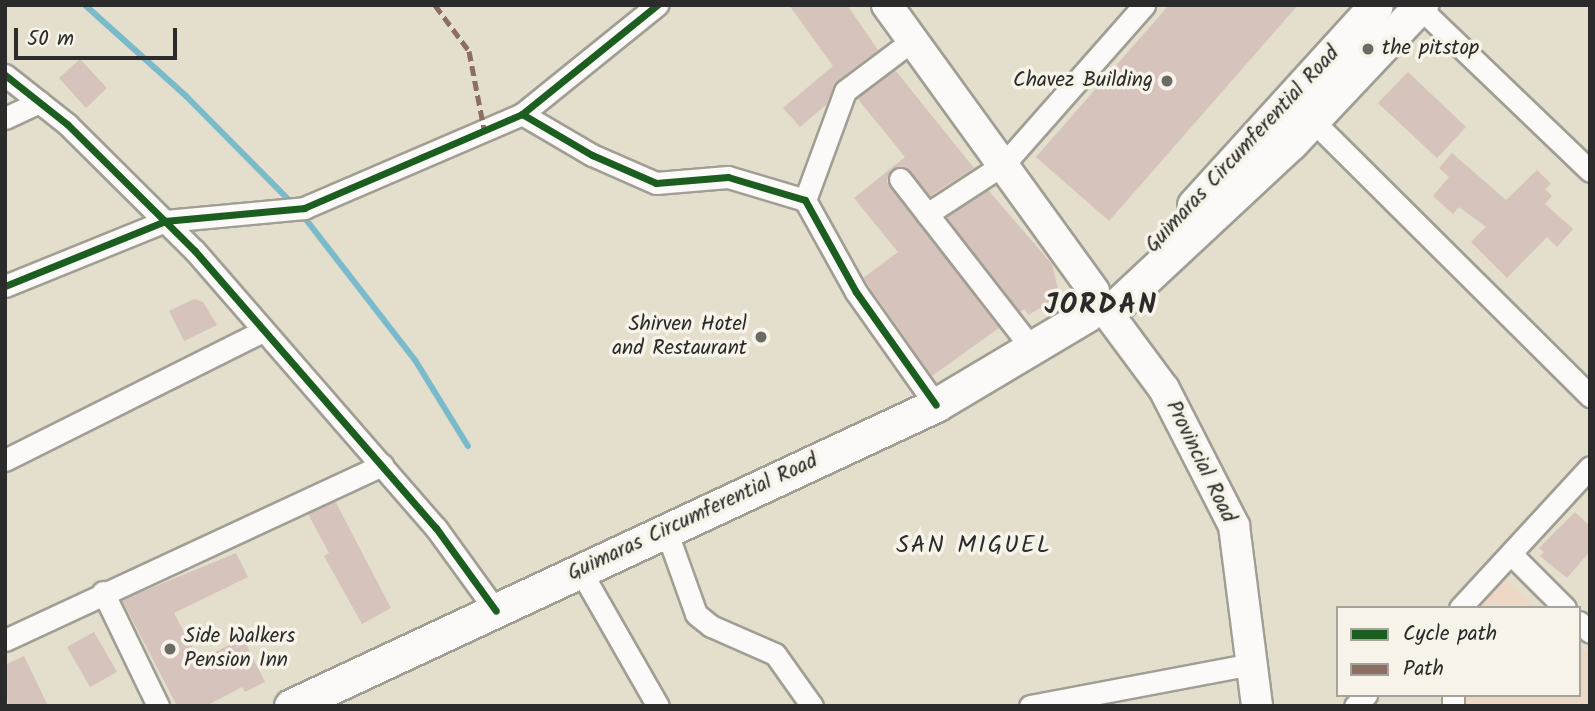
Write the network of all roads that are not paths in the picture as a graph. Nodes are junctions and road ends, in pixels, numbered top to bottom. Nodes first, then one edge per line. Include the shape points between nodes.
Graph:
1 (657, 5) edge
2 (887, 5) edge
3 (1144, 5) edge
4 (1376, 5) edge
5 (1420, 6) edge
6 (913, 40) junction
7 (5, 75) edge
8 (40, 102) junction
9 (522, 114) junction
10 (5, 117) edge
11 (1312, 120) junction
12 (1004, 164) junction
13 (1590, 171) edge
14 (901, 179) dead end
15 (805, 200) junction
16 (927, 214) junction
17 (165, 221) junction
18 (5, 286) edge
19 (1104, 305) junction
20 (263, 331) junction
21 (1033, 350) junction
22 (1590, 396) edge
23 (936, 405) junction
24 (5, 460) edge
25 (382, 465) junction
26 (1590, 467) edge
27 (666, 530) junction
28 (1511, 555) junction
29 (580, 570) junction
30 (103, 592) junction
31 (1462, 606) edge
32 (1563, 606) edge
33 (496, 611) junction
34 (5, 640) edge
35 (1252, 664) junction
36 (158, 706) edge
37 (291, 706) edge
38 (658, 706) edge
39 (812, 706) edge
40 (1030, 706) edge
41 (1258, 706) edge

1 - 9 street
2 - 6 main road, Provincial Road
3 - 12 street
4 - 19 main road, Guimaras Circumferential Road
5 - 11 main road, Guimaras Circumferential Road
5 - 13 street
6 - 12 main road, Provincial Road
6 - 15 street via 845,91
7 - 8 street
8 - 10 street
8 - 17 street
9 - 15 street via 592,155 656,183 729,177
9 - 17 street via 304,208
11 - 19 main road, Guimaras Circumferential Road
11 - 22 street
12 - 16 street
12 - 19 main road, Provincial Road
14 - 16 street
15 - 23 street via 856,292
16 - 21 street
17 - 18 street
17 - 20 street
19 - 21 main road, Guimaras Circumferential Road
19 - 35 main road, Provincial Road via 1164,389 1234,526
20 - 24 street
20 - 25 street
21 - 23 main road, Guimaras Circumferential Road
23 - 27 main road, Guimaras Circumferential Road
25 - 30 street
25 - 33 street via 436,528
26 - 28 street
27 - 29 main road, Guimaras Circumferential Road
27 - 39 street via 696,614 711,626 775,654
28 - 31 street
28 - 32 street
29 - 33 main road, Guimaras Circumferential Road
29 - 38 street
30 - 34 street
30 - 36 street
33 - 37 main road, Guimaras Circumferential Road
35 - 40 street
35 - 41 main road, Provincial Road

